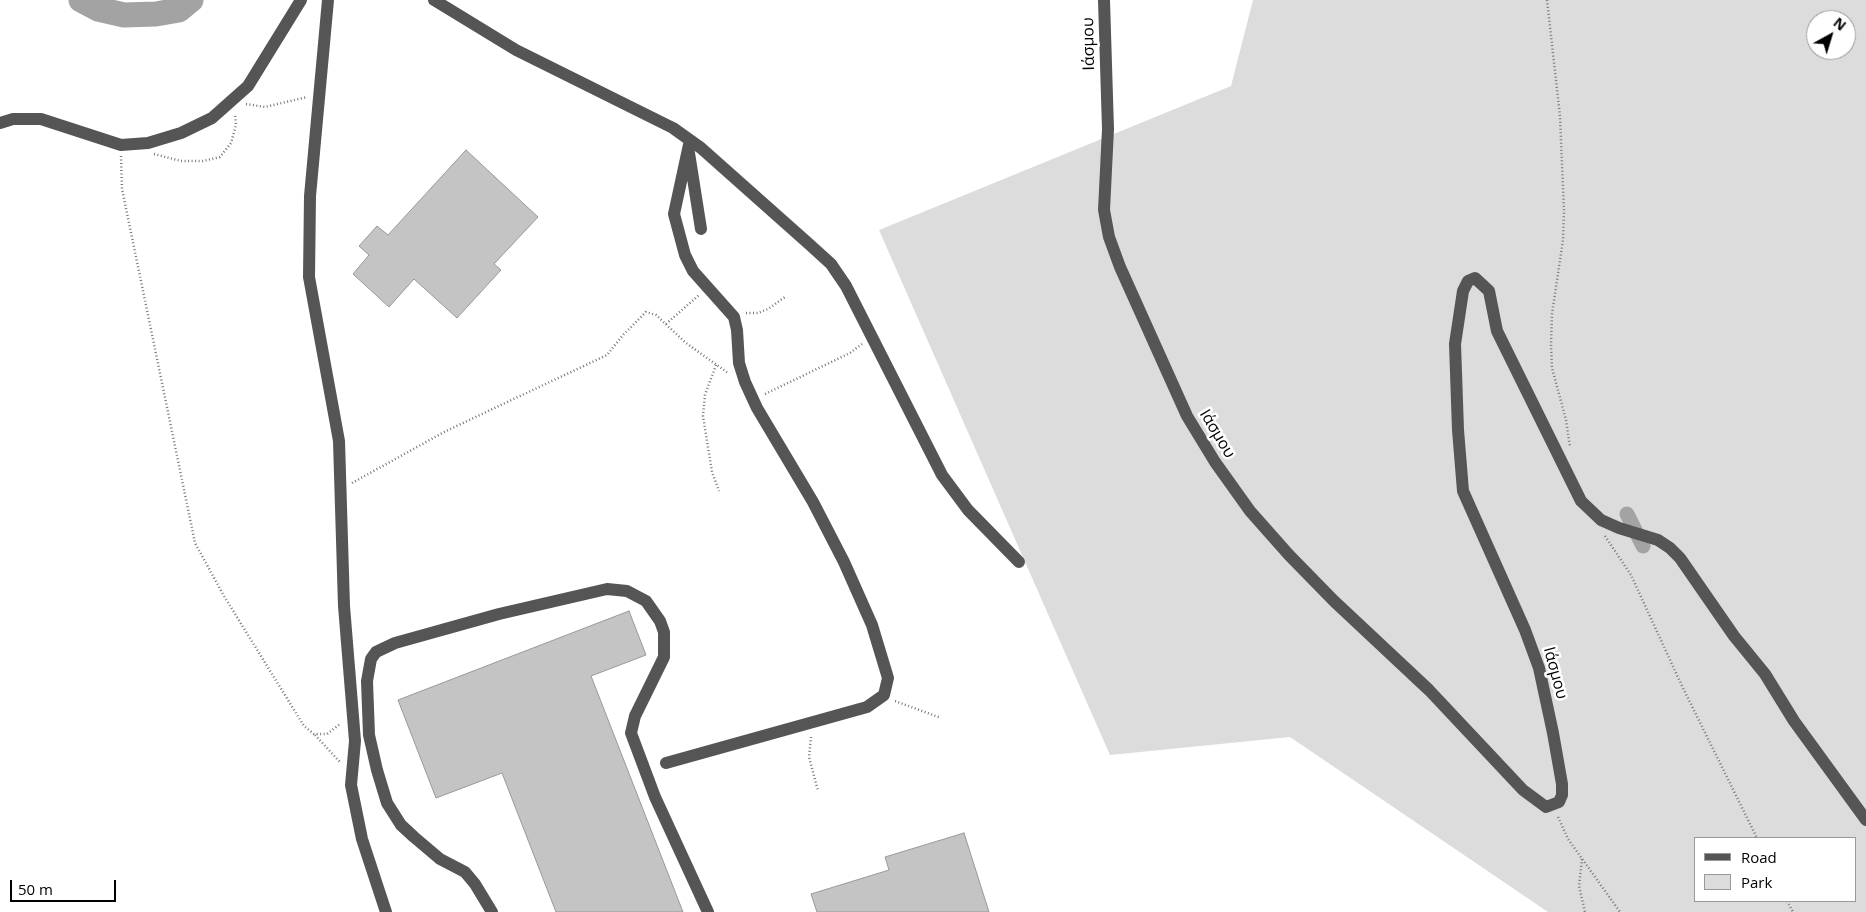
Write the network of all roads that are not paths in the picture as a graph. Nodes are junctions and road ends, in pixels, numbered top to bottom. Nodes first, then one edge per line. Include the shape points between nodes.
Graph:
1 (300, 0) edge
2 (328, 0) edge
3 (434, 0) edge
4 (1104, 0) edge
5 (0, 123) edge
6 (689, 143) junction
7 (701, 229) dead end
8 (1019, 562) dead end
9 (666, 763) dead end
10 (1866, 820) edge
11 (386, 912) edge
12 (492, 912) edge
13 (708, 912) edge

1 - 5 street via 248,86 212,118 181,133 148,143 127,144 40,119 13,119
2 - 11 street via 310,196 309,277 339,441 344,606 355,742 352,785 362,839
3 - 6 street via 500,41 647,113
4 - 10 street, Ιάσμου via 1108,129 1104,210 1107,228 1120,267 1187,416 1250,511 1289,555 1429,690 1523,790 1546,807 1559,802 1562,784 1539,668 1464,491 1455,344 1459,309 1468,281 1475,278 1489,291 1497,331 1581,501 1601,520 1645,535 1670,548 1680,558
6 - 7 street
6 - 8 street via 831,264 846,286 942,475 968,510
6 - 9 street via 674,214 685,255 693,271 731,312 745,382 776,443 813,502 862,599 888,678 884,695 867,707
12 - 13 street via 465,872 440,859 402,825 388,804 370,735 367,681 371,659 385,646 608,589 636,594 654,610 664,632 660,668 632,724 633,741

